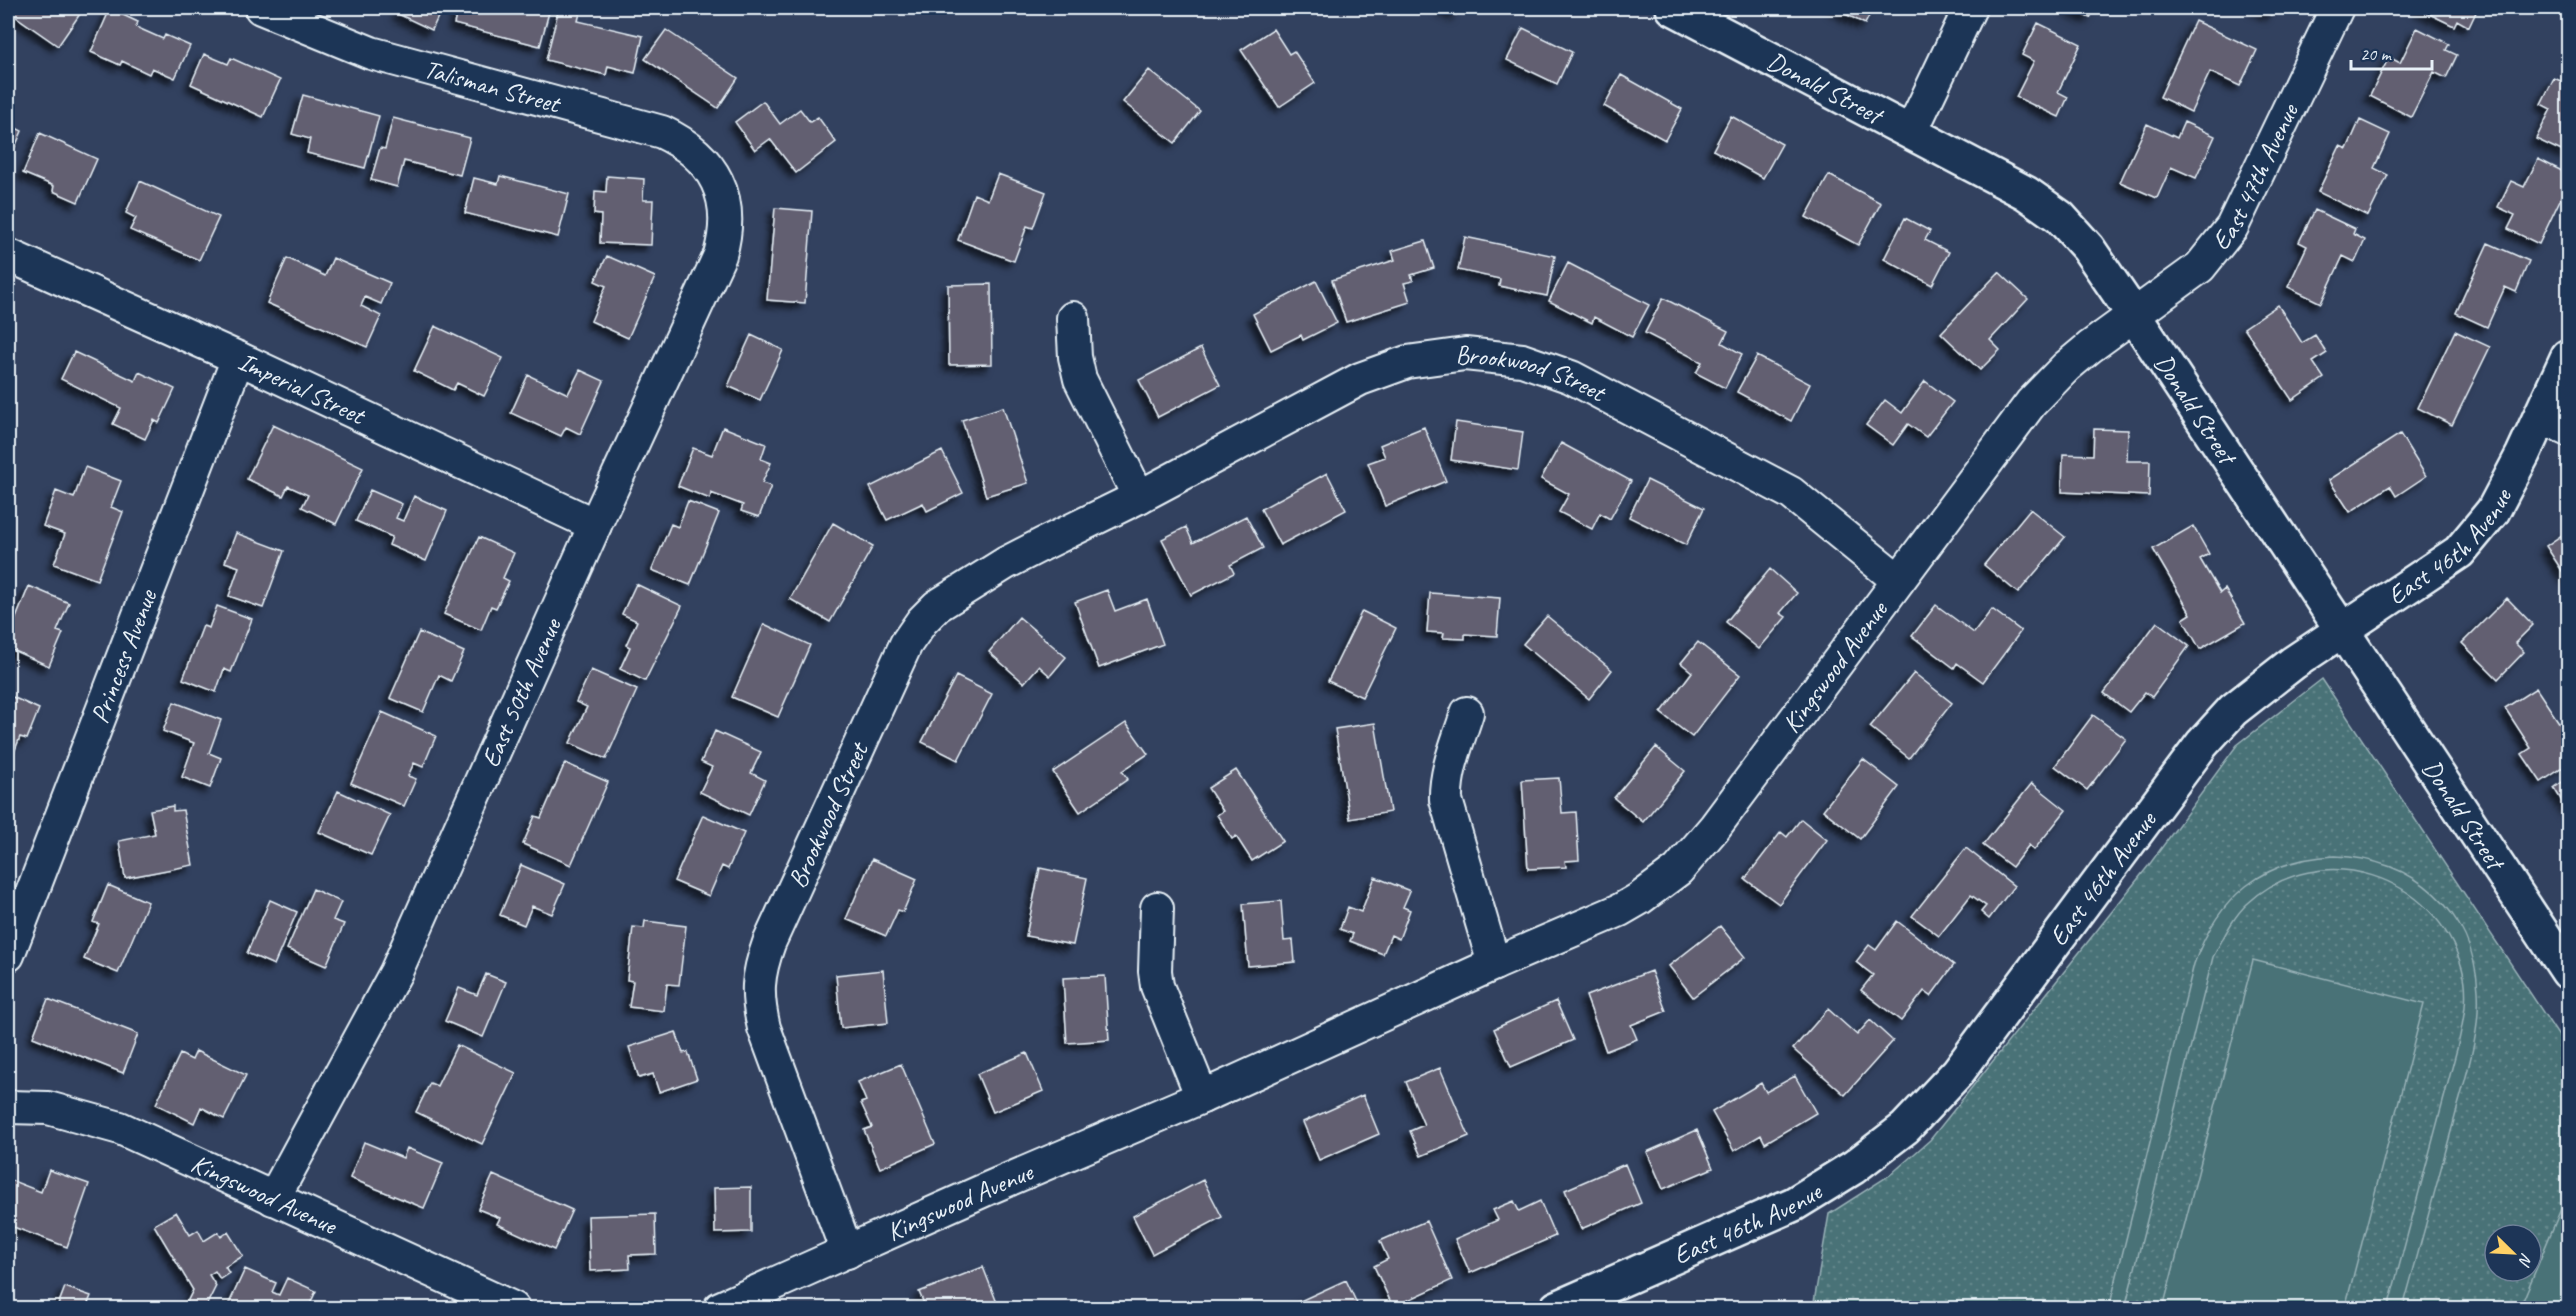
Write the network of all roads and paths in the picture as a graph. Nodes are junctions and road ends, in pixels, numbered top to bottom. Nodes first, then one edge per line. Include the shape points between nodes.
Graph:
1 (261, 8) edge
2 (1673, 8) edge
3 (1970, 8) edge
4 (2337, 8) edge
5 (1911, 132) junction
6 (714, 176) joint
7 (8, 255) edge
8 (2133, 314) junction
9 (1073, 318) dead end
10 (2568, 356) edge
11 (238, 358) junction
12 (2554, 424) edge
13 (1139, 497) junction
14 (596, 525) junction
15 (1898, 580) junction
16 (2343, 630) junction
17 (1467, 713) dead end
18 (1157, 908) dead end
19 (8, 955) edge
20 (1494, 964) junction
21 (2568, 972) edge
22 (1202, 1097) junction
23 (8, 1107) edge
24 (273, 1199) junction
25 (847, 1252) junction
26 (513, 1308) edge
27 (720, 1308) edge
28 (1557, 1308) edge

1 - 6 street, Talisman Street via 371,53 662,132 684,142
2 - 5 street, Donald Street
3 - 5 street
4 - 8 street, East 47th Avenue via 2232,227 2200,267
5 - 8 street, Donald Street via 2026,193 2060,217 2088,248
6 - 14 street, East 50th Avenue via 727,217 720,255
7 - 11 street, Imperial Street
8 - 15 street, Kingswood Avenue via 2044,388
8 - 16 street, Donald Street
9 - 13 street via 1080,379
10 - 12 street, East 46th Avenue
11 - 14 street, Imperial Street
11 - 19 street, Princess Avenue
12 - 16 street, East 46th Avenue via 2493,511 2458,552
13 - 15 street, Brookwood Street via 1382,370 1432,357 1493,356 1522,360 1571,377 1791,493
13 - 25 street, Brookwood Street via 1006,563 937,606 922,621 889,678 769,943 757,990 764,1028
14 - 24 street, East 50th Avenue via 396,972
15 - 20 street, Kingswood Avenue via 1714,828 1678,870 1620,910
16 - 21 street, Donald Street
16 - 28 street, East 46th Avenue via 2233,710 2210,735 1958,1072 1905,1128 1854,1167 1794,1204
17 - 20 street via 1450,766 1446,800
18 - 22 street via 1157,986
20 - 22 street, Kingswood Avenue
22 - 25 street, Kingswood Avenue
23 - 24 street, Kingswood Avenue via 48,1108 120,1128
24 - 26 street, Kingswood Avenue
25 - 27 street, Kingswood Avenue

